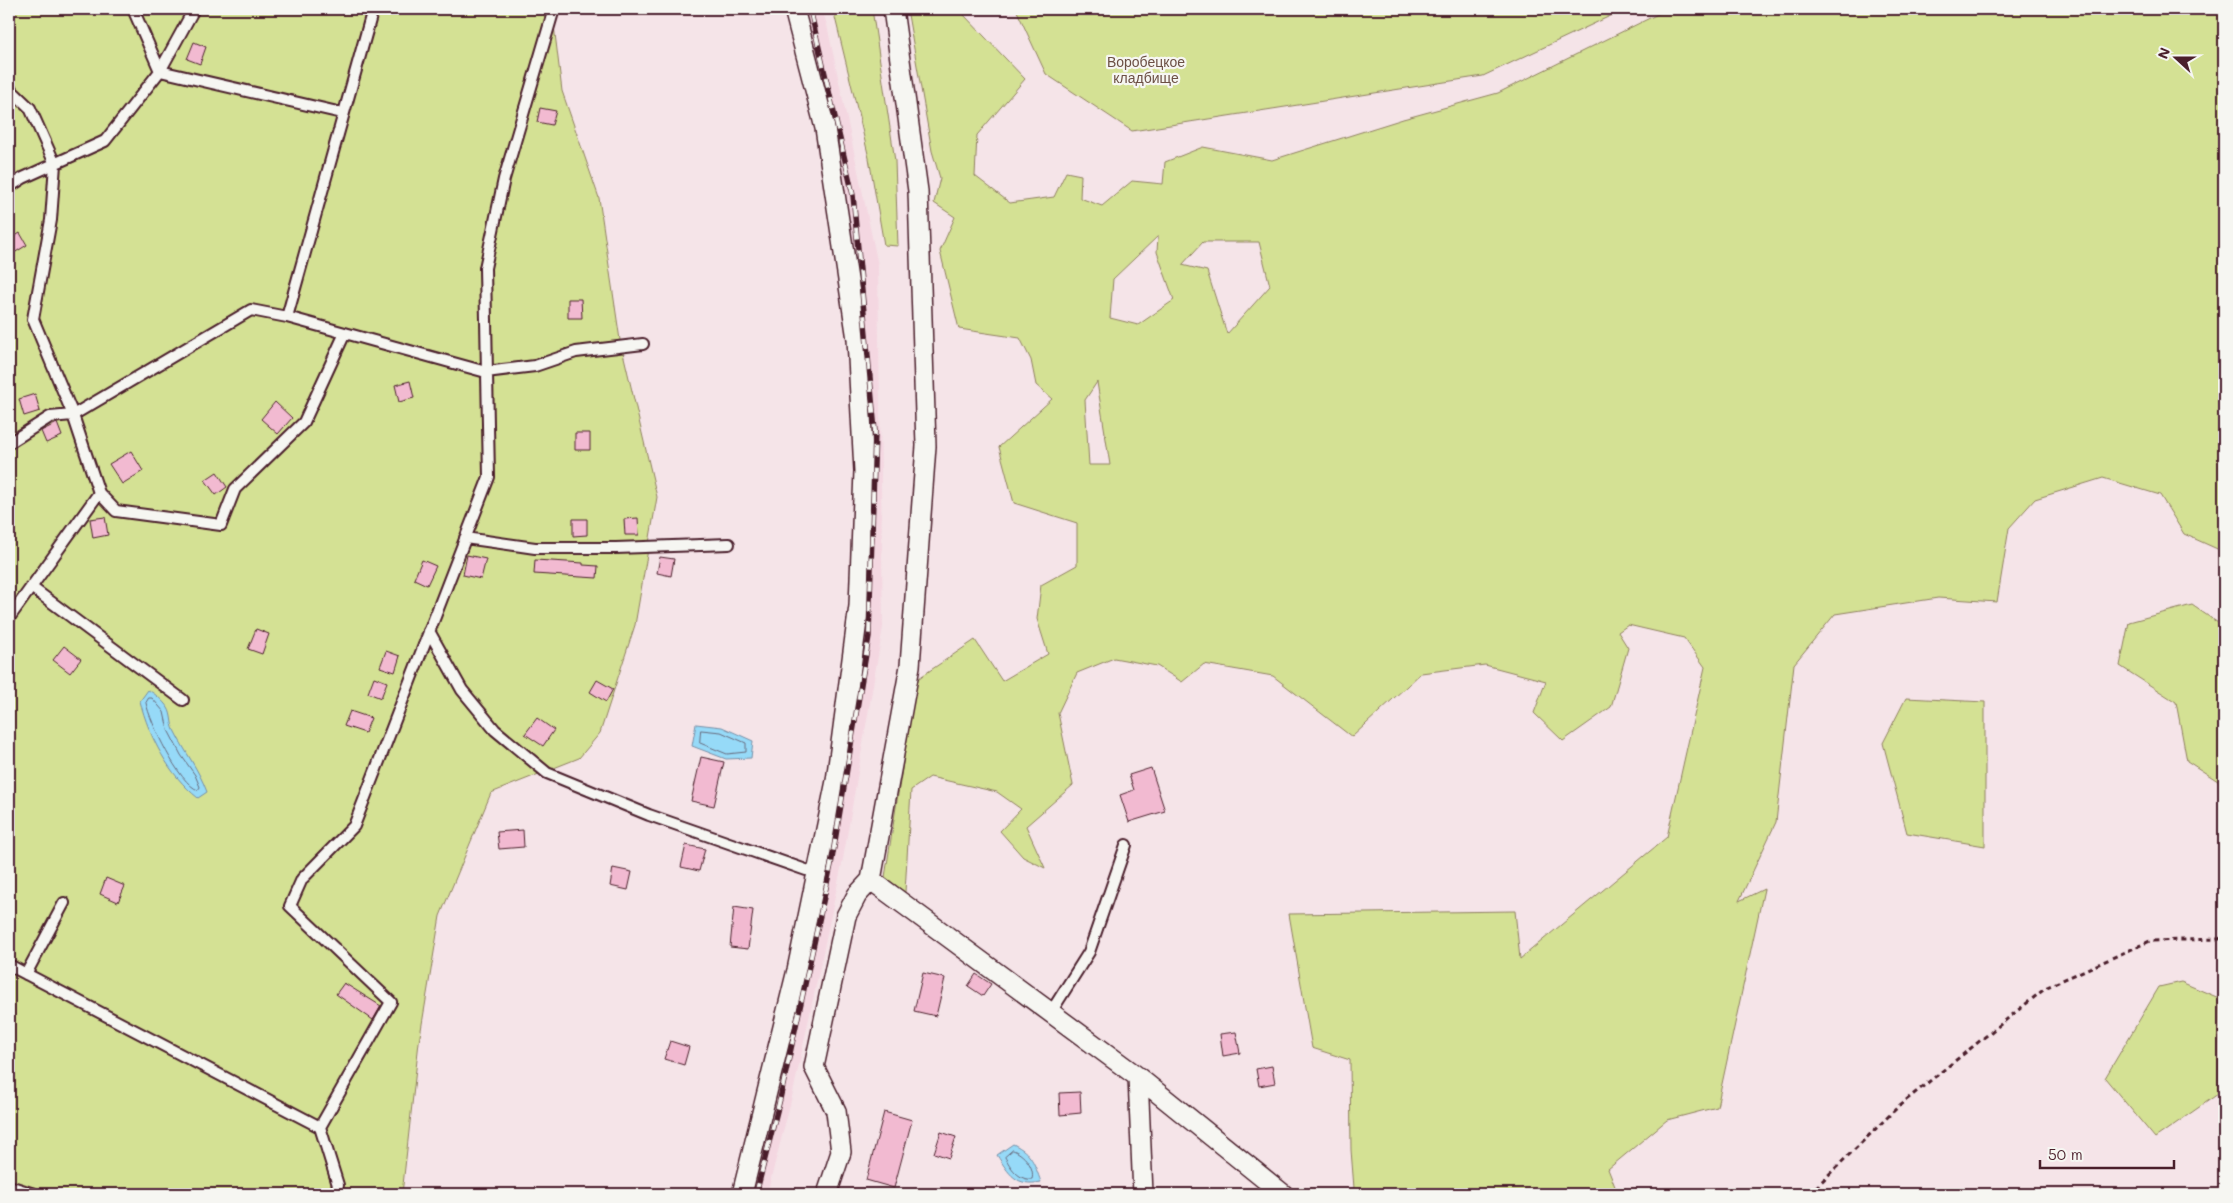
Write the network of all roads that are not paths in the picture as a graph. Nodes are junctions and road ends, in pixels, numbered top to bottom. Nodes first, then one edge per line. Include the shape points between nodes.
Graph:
1 (133, 9) edge
2 (194, 9) edge
3 (373, 9) edge
4 (554, 9) edge
5 (794, 9) edge
6 (894, 9) edge
7 (160, 71) junction
8 (9, 89) edge
9 (342, 113) junction
10 (54, 164) junction
11 (9, 187) edge
12 (287, 317) junction
13 (345, 333) junction
14 (643, 344) dead end
15 (486, 372) junction
16 (73, 415) junction
17 (9, 443) edge
18 (99, 493) junction
19 (465, 538) junction
20 (729, 544) dead end
21 (31, 587) junction
22 (9, 618) edge
23 (429, 631) junction
24 (184, 700) dead end
25 (1126, 845) dead end
26 (806, 870) dead end
27 (871, 880) junction
28 (64, 903) dead end
29 (9, 965) edge
30 (26, 974) junction
31 (1050, 1012) junction
32 (1138, 1077) junction
33 (320, 1127) junction
34 (9, 1186) edge
35 (34, 1194) edge
36 (335, 1194) edge
37 (742, 1194) edge
38 (827, 1194) edge
39 (1143, 1194) edge
40 (1283, 1194) edge

1 - 7 lane
2 - 7 lane
3 - 9 lane
4 - 15 lane via 504,179 485,268
5 - 37 street via 825,128 858,339 864,471 859,606 836,781 797,970
6 - 27 street via 918,191 926,446 910,666
7 - 9 lane
7 - 10 lane via 105,141
8 - 10 lane via 30,108
9 - 12 lane
10 - 11 lane
10 - 16 lane via 51,220 33,319
12 - 13 lane
12 - 16 lane via 251,310
13 - 15 lane
13 - 18 lane via 304,422 235,489 221,525 116,511
14 - 15 lane via 576,352 534,366
15 - 19 lane via 489,477
16 - 17 lane via 50,417
16 - 18 lane
18 - 21 lane
19 - 20 lane via 535,548
19 - 23 lane
21 - 22 lane
21 - 24 lane
23 - 26 lane via 462,690 490,724 547,773 648,815
23 - 33 lane via 354,826 302,880 290,906 391,1002
25 - 31 lane via 1089,952
27 - 31 street
27 - 38 street via 857,895 846,916 814,1067 836,1111 841,1152
28 - 30 lane
29 - 30 lane
30 - 33 lane
31 - 32 street
32 - 39 street
32 - 40 street
33 - 36 lane via 338,1185
34 - 35 lane

